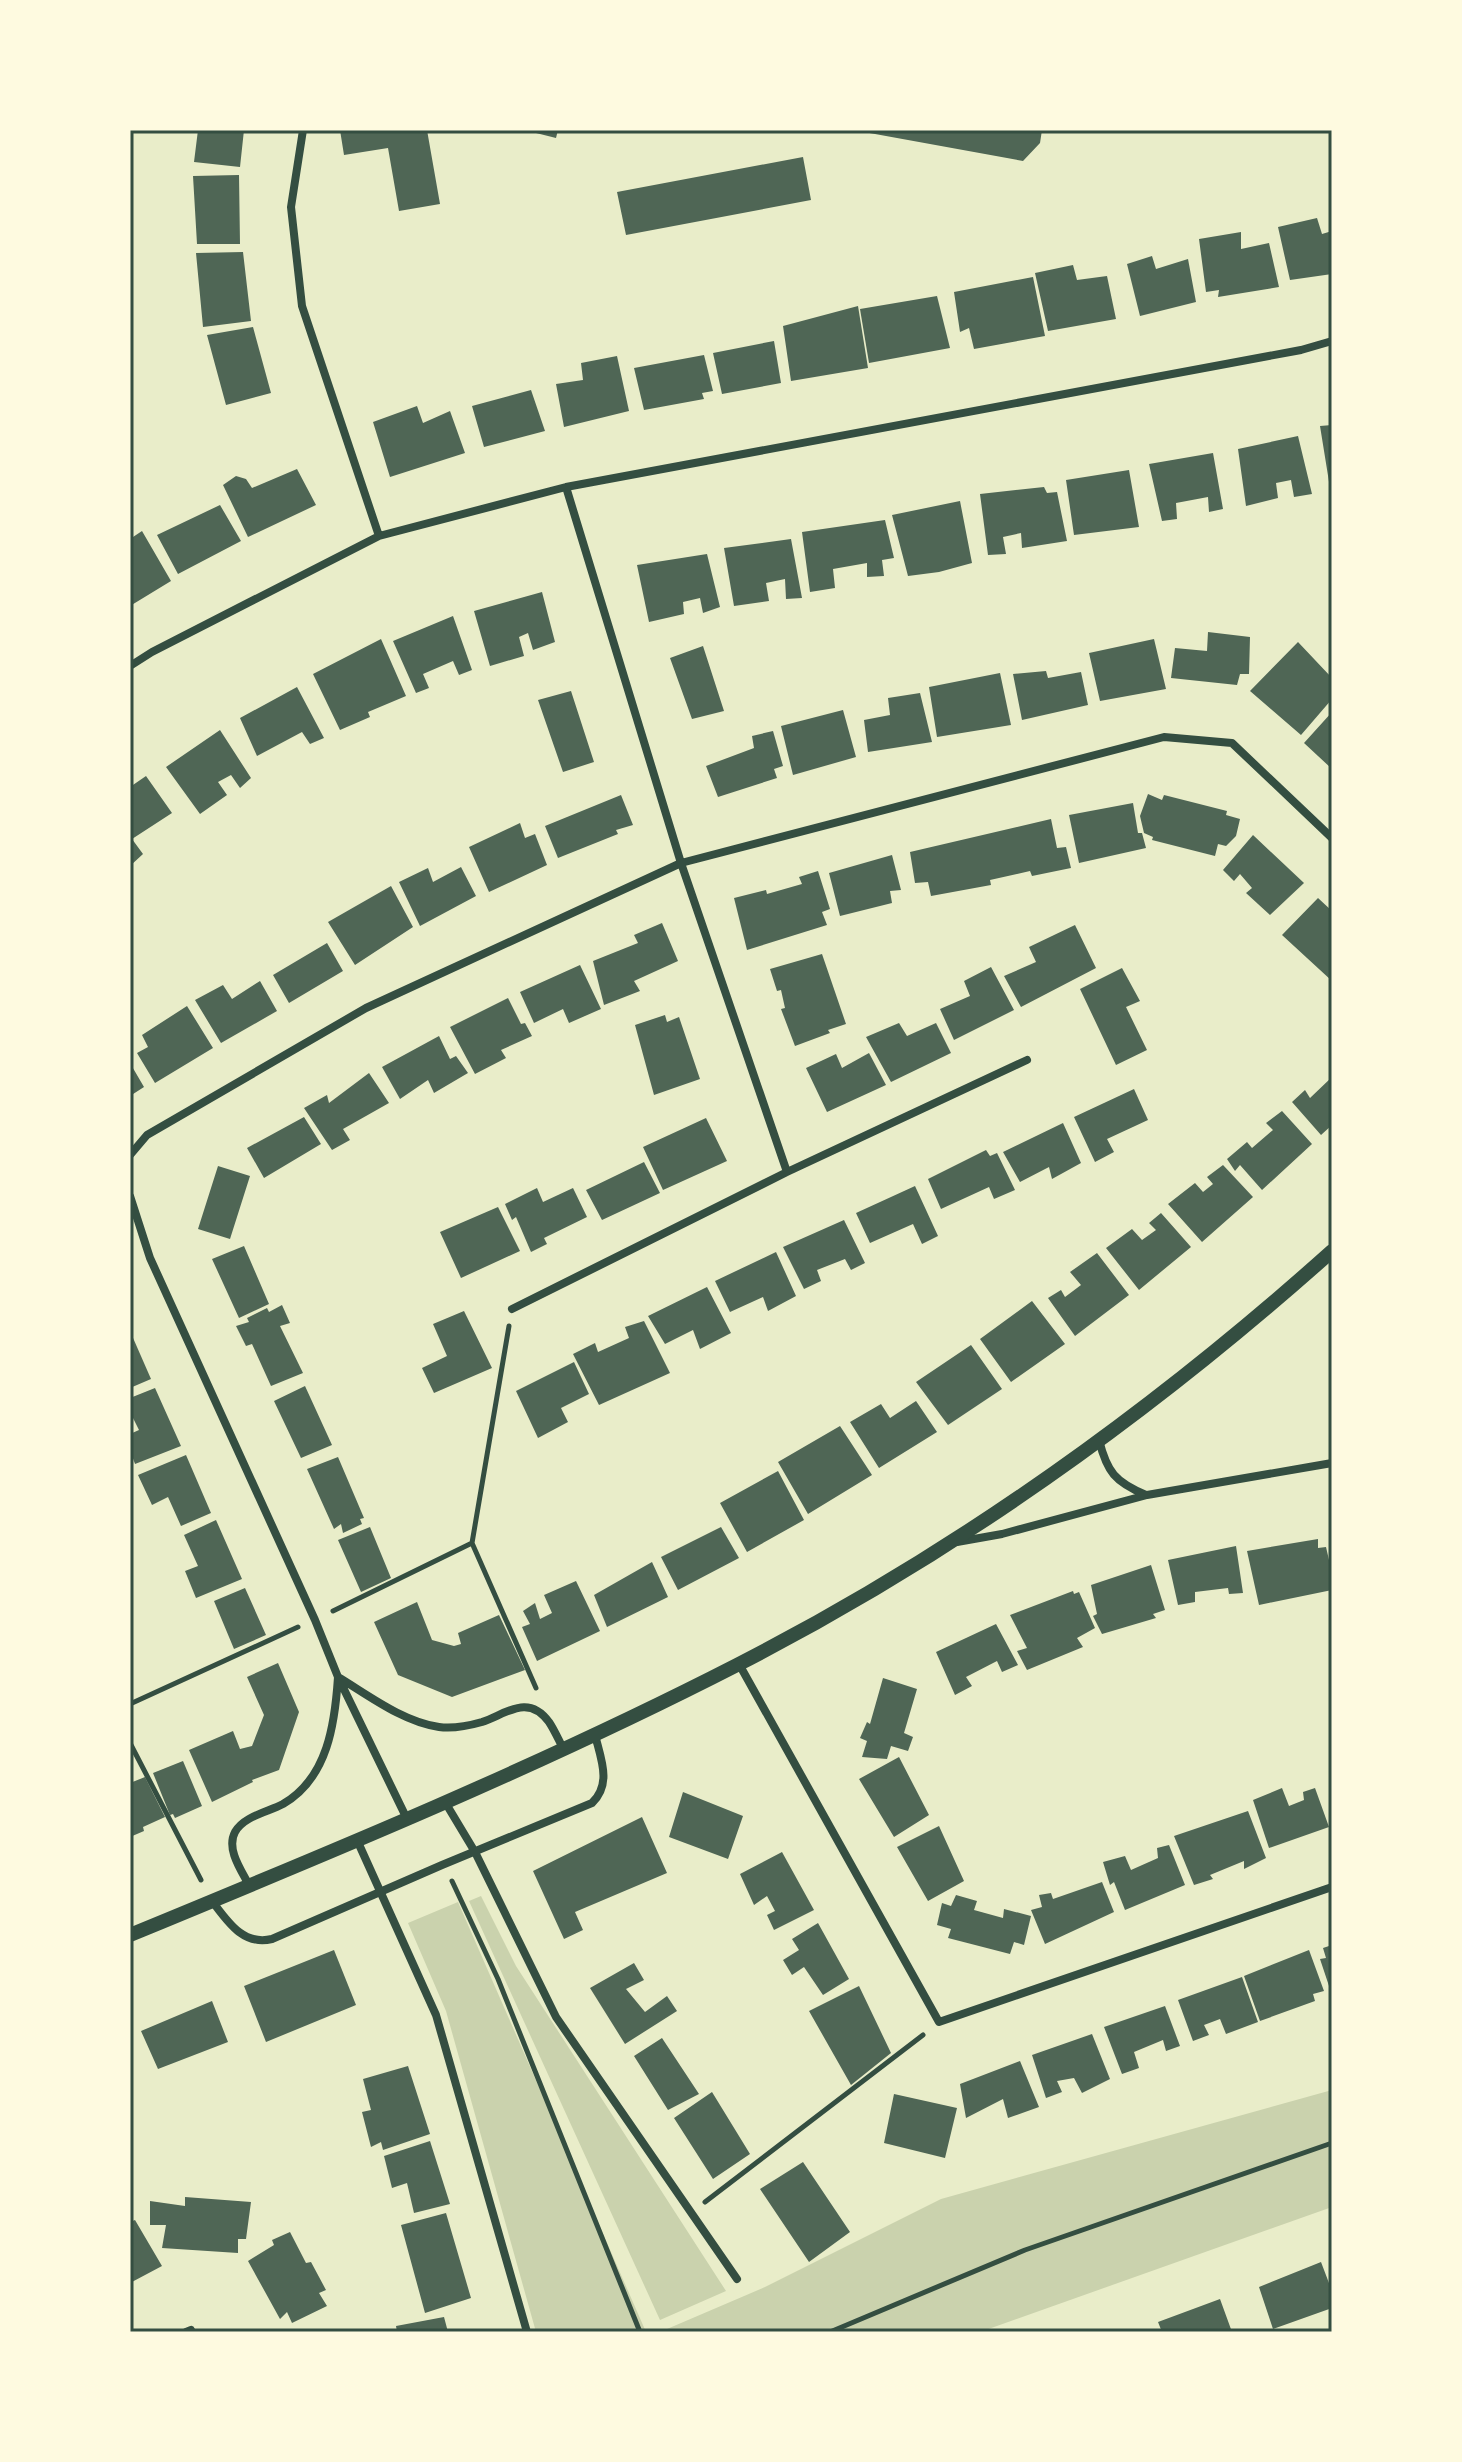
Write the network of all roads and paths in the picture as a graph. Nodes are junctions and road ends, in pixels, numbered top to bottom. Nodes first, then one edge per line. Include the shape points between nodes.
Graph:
1 (303, 130) edge
2 (1332, 341) edge
3 (566, 487) junction
4 (379, 536) junction
5 (130, 666) edge
6 (1332, 838) edge
7 (681, 863) junction
8 (1027, 1060) dead end
9 (130, 1155) edge
10 (787, 1172) junction
11 (130, 1196) edge
12 (1332, 1251) edge
13 (512, 1309) joint
14 (1099, 1440) junction
15 (1332, 1463) edge
16 (1147, 1495) junction
17 (947, 1544) junction
18 (739, 1664) junction
19 (338, 1677) junction
20 (539, 1695) dead end
21 (595, 1735) junction
22 (130, 1743) edge
23 (564, 1750) junction
24 (445, 1802) junction
25 (407, 1819) junction
26 (356, 1839) junction
27 (475, 1852) junction
28 (442, 1865) junction
29 (249, 1885) junction
30 (1332, 1887) edge
31 (380, 1892) junction
32 (212, 1901) junction
33 (130, 1935) edge
34 (939, 2022) junction
35 (1332, 2143) edge
36 (691, 2212) junction
37 (737, 2279) dead end
38 (527, 2332) edge
39 (640, 2332) edge
40 (830, 2332) edge

1 - 4 street via 291,207 302,306
2 - 3 street
3 - 4 street
3 - 7 street
4 - 5 street
6 - 7 street via 1232,743 1164,737
7 - 9 street via 366,1008 147,1135
7 - 10 street
8 - 10 street
10 - 13 street
11 - 19 street via 150,1258
12 - 14 street via 1275,1303
13 - 20 path via 472,1543
14 - 16 street via 1109,1471
14 - 17 street
15 - 16 street
16 - 17 street
17 - 18 street
18 - 21 street
18 - 34 street
19 - 23 street via 414,1720 438,1727 483,1722 526,1707 547,1720
19 - 25 street
19 - 29 street via 330,1739 317,1769 298,1794 236,1832 232,1846
21 - 23 street
21 - 27 street via 604,1784 592,1803
22 - 32 path
23 - 24 street
24 - 25 street
24 - 27 street
25 - 26 street
26 - 29 street
26 - 31 street
27 - 28 street
27 - 36 street via 556,2017
28 - 31 street
28 - 39 path via 498,1979
29 - 32 street
30 - 34 street
31 - 32 street via 265,1941 243,1936
31 - 38 street via 436,2015
32 - 33 street
34 - 36 path
35 - 40 path via 1025,2250
36 - 37 street

